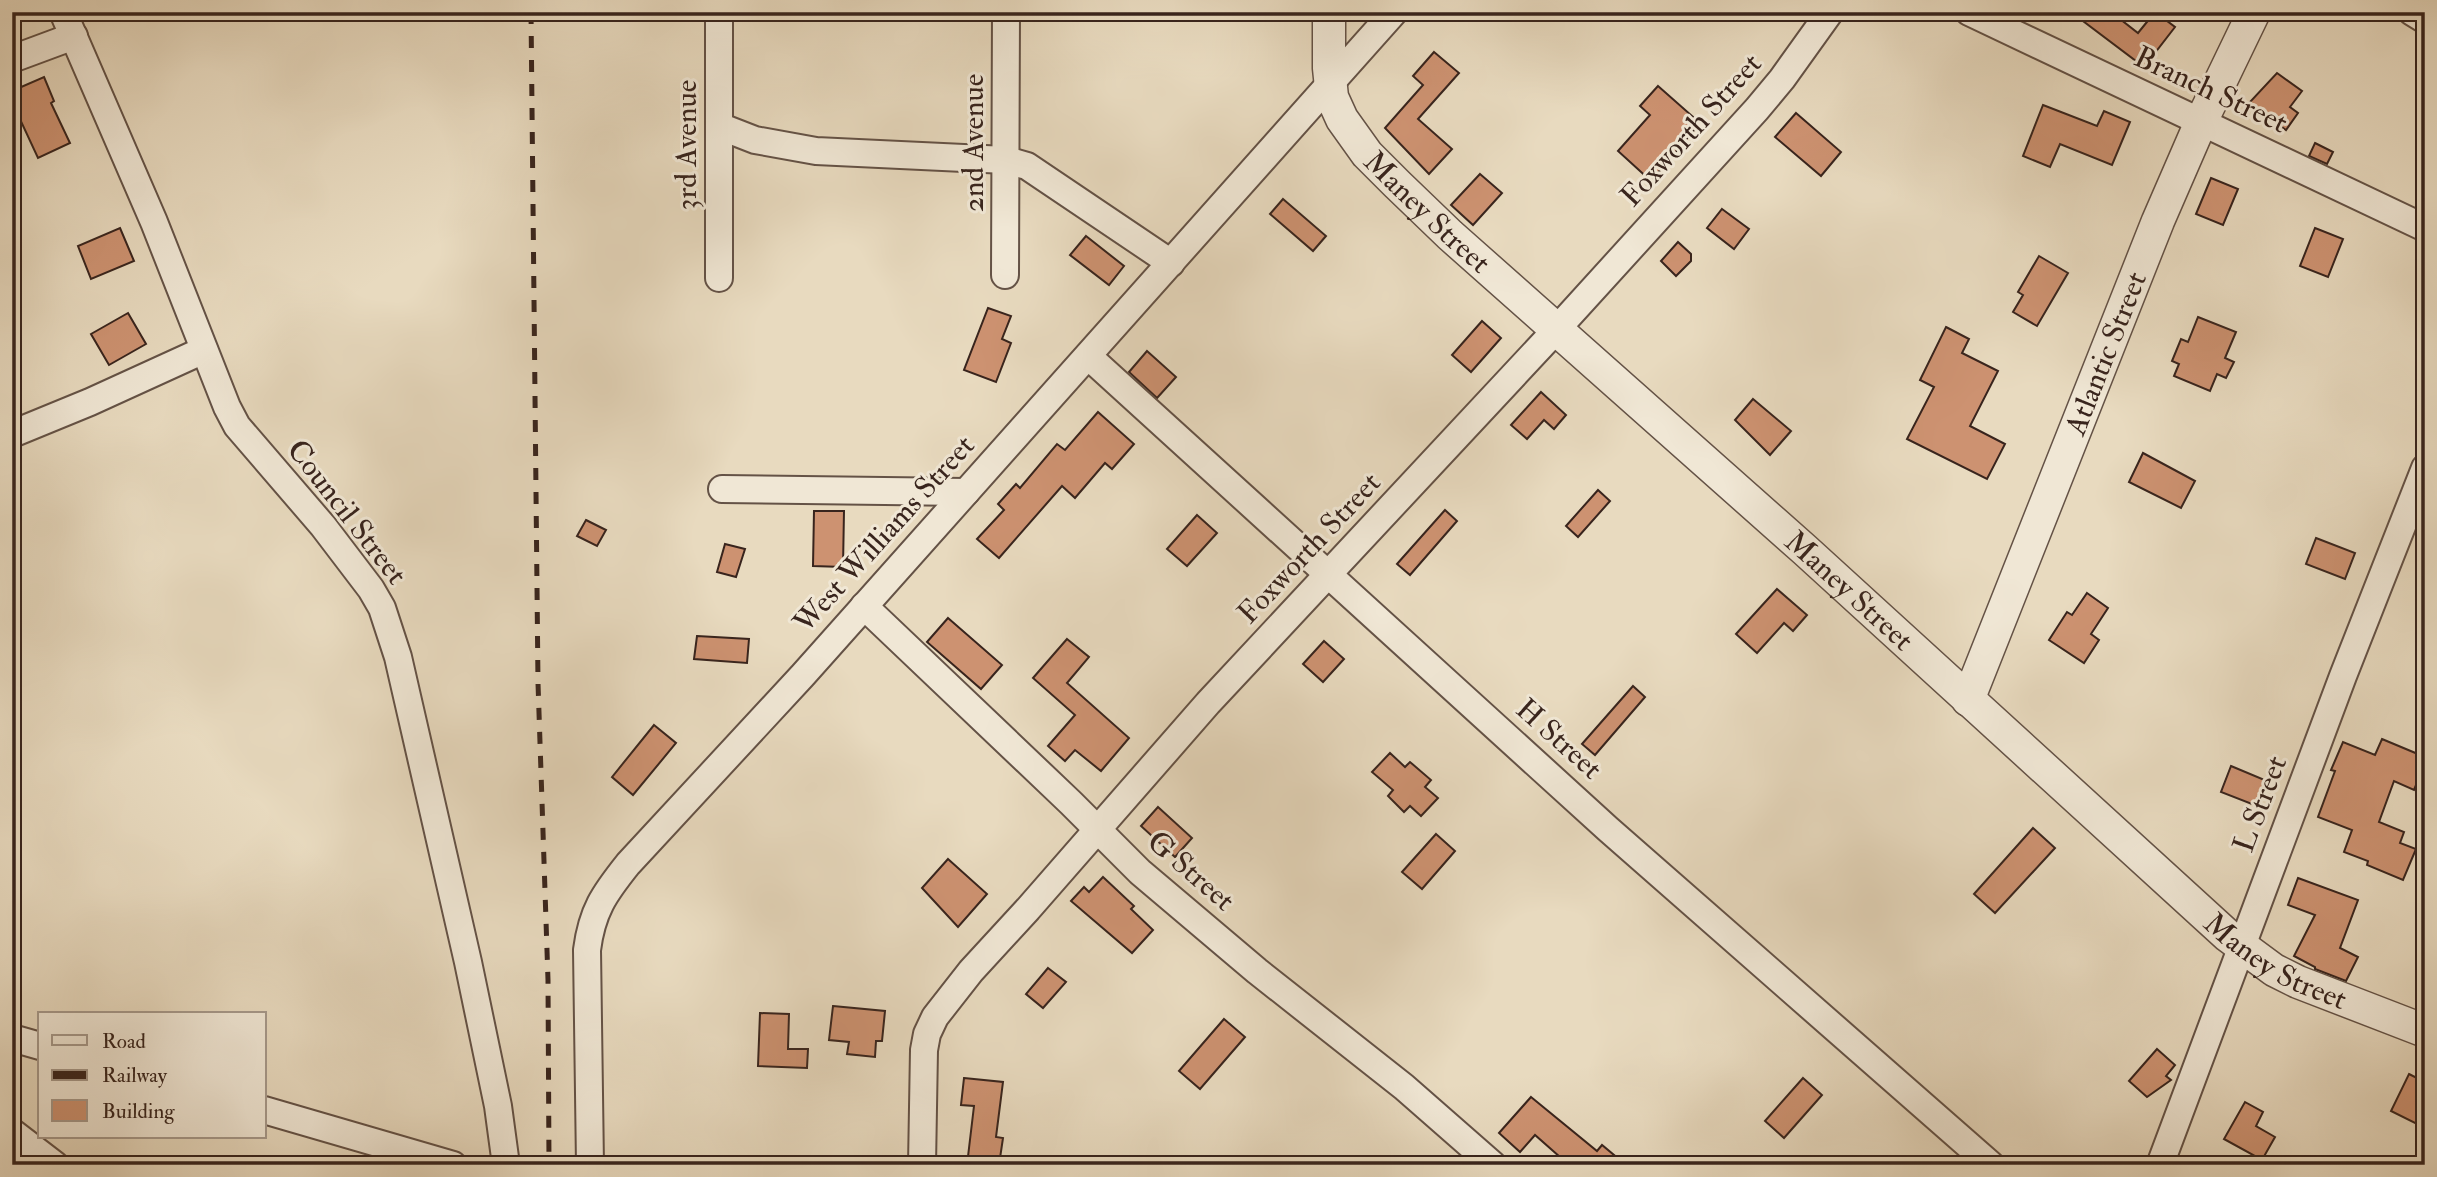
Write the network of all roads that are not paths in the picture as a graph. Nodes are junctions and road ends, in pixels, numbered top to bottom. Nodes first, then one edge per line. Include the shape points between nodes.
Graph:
1 (719, 12) edge
2 (1006, 12) edge
3 (1329, 12) edge
4 (1394, 12) edge
5 (1830, 12) edge
6 (1969, 12) edge
7 (2254, 12) edge
8 (2412, 12) edge
9 (2425, 20) edge
10 (69, 24) edge
11 (12, 59) edge
12 (1330, 84) junction
13 (2201, 122) junction
14 (719, 126) junction
15 (1006, 160) junction
16 (2425, 228) edge
17 (1171, 263) junction
18 (1005, 275) dead end
19 (719, 278) dead end
20 (1556, 330) junction
21 (204, 350) junction
22 (1088, 356) junction
23 (12, 434) edge
24 (2425, 468) edge
25 (722, 489) dead end
26 (966, 492) junction
27 (1329, 575) junction
28 (864, 606) junction
29 (1968, 700) junction
30 (1097, 830) junction
31 (2242, 946) junction
32 (2425, 1031) edge
33 (12, 1038) edge
34 (38, 1045) edge
35 (266, 1111) edge
36 (12, 1132) edge
37 (55, 1165) edge
38 (453, 1165) edge
39 (506, 1165) edge
40 (590, 1165) edge
41 (922, 1165) edge
42 (1493, 1165) edge
43 (1992, 1165) edge
44 (2160, 1165) edge

1 - 14 street, 3rd Avenue
2 - 15 street, 2nd Avenue
3 - 12 street, Maney Street
4 - 12 street, West Williams Street
5 - 20 street, Foxworth Street via 1783,79
6 - 13 street, Branch Street
7 - 13 street, Atlantic Street
8 - 9 street
10 - 11 street
10 - 21 street, Council Street
12 - 17 street, West Williams Street
12 - 20 street, Maney Street via 1342,119 1367,154
13 - 16 street, Branch Street
13 - 29 street, Atlantic Street
14 - 15 street via 755,140 816,151
14 - 19 street, 3rd Avenue
15 - 17 street via 1027,166
15 - 18 street, 2nd Avenue
17 - 22 street, West Williams Street
20 - 27 street, Foxworth Street
20 - 29 street, Maney Street
21 - 23 street
21 - 39 street, Council Street via 237,426 330,534 382,608 398,657 468,962
22 - 26 street, West Williams Street
22 - 27 street, H Street
24 - 31 street, L Street
25 - 26 street
26 - 28 street, West Williams Street
27 - 30 street, Foxworth Street
27 - 43 street, H Street via 1608,829
28 - 30 street, G Street
28 - 40 street, West Williams Street via 628,864 598,903 587,950
29 - 31 street, Maney Street
30 - 41 street, Foxworth Street via 935,1017 924,1050
30 - 42 street, G Street via 1246,962 1404,1087
31 - 32 street, Maney Street via 2298,982
31 - 44 street, L Street
33 - 34 street
35 - 38 street
36 - 37 street

